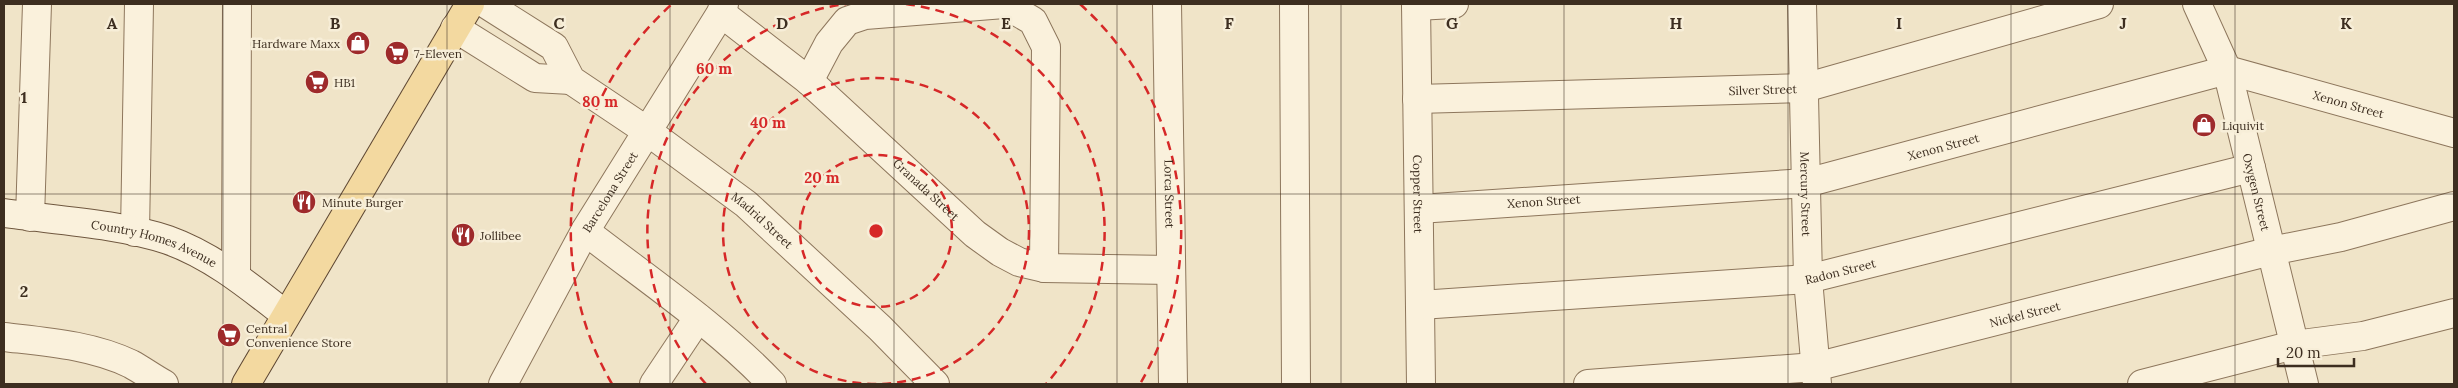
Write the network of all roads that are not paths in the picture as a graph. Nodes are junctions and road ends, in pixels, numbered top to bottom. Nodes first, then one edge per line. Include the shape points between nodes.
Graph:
1 (37, 4) edge
2 (139, 4) edge
3 (238, 4) edge
4 (470, 4) edge
5 (486, 4) edge
6 (1004, 4) edge
7 (1167, 4) edge
8 (1294, 4) edge
9 (1454, 4) edge
10 (1802, 4) edge
11 (2099, 4) edge
12 (2197, 4) edge
13 (1416, 5) edge
14 (722, 8) edge
15 (455, 28) junction
16 (2227, 70) junction
17 (571, 80) junction
18 (809, 82) junction
19 (1804, 88) junction
20 (1417, 99) junction
21 (647, 131) junction
22 (2454, 133) edge
23 (2251, 168) junction
24 (1806, 183) junction
25 (2454, 206) edge
26 (1419, 209) junction
27 (4, 213) edge
28 (30, 217) junction
29 (585, 231) junction
30 (136, 232) junction
31 (2271, 251) junction
32 (1044, 268) junction
33 (1171, 270) junction
34 (236, 276) junction
35 (1808, 279) junction
36 (1420, 305) junction
37 (2454, 312) edge
38 (286, 315) junction
39 (698, 318) junction
40 (4, 337) edge
41 (2294, 345) junction
42 (125, 374) edge
43 (1816, 376) edge
44 (164, 384) edge
45 (246, 384) edge
46 (503, 384) edge
47 (654, 384) edge
48 (772, 384) edge
49 (935, 384) edge
50 (1173, 384) edge
51 (1296, 384) edge
52 (1422, 384) edge
53 (1588, 384) edge
54 (2142, 384) edge
55 (2304, 384) edge

1 - 28 street
2 - 30 street
3 - 34 street
4 - 15 main road
5 - 17 street, Madrid Street via 554,47
6 - 18 street via 865,15 847,21 829,43
6 - 32 street via 1032,20 1046,47
7 - 33 street, Lorca Street
8 - 51 street
9 - 13 street
10 - 19 street, Mercury Street
11 - 19 street, Silver Street
12 - 16 street, Oxygen Street
13 - 20 street, Copper Street
14 - 18 street, Granada Street
14 - 21 street, Barcelona Street
15 - 17 street via 535,78
15 - 38 main road
16 - 22 street, Xenon Street
16 - 23 street, Oxygen Street
16 - 24 street, Xenon Street
17 - 21 street, Madrid Street
18 - 32 street, Granada Street via 975,234 1018,262
19 - 20 street, Silver Street
19 - 24 street, Mercury Street
20 - 26 street, Copper Street
21 - 29 street, Barcelona Street
21 - 49 street, Madrid Street via 746,204 880,328
23 - 31 street, Oxygen Street
23 - 35 street, Radon Street
24 - 26 street, Xenon Street
24 - 35 street, Mercury Street
25 - 31 street, Nickel Street via 2341,237
26 - 36 street, Copper Street
27 - 28 street, Country Homes Avenue
28 - 30 street, Country Homes Avenue
29 - 39 street
29 - 46 street, Barcelona Street
30 - 34 street, Country Homes Avenue via 168,240
31 - 41 street, Oxygen Street
31 - 43 street, Nickel Street
32 - 33 street, Granada Street
33 - 50 street, Lorca Street
34 - 38 street, Country Homes Avenue
35 - 36 street, Radon Street
35 - 43 street, Mercury Street
36 - 52 street, Copper Street
37 - 41 street via 2363,336
38 - 45 main road
39 - 47 street
39 - 48 street
40 - 42 street via 79,347
41 - 54 street
41 - 55 street, Oxygen Street
42 - 44 street
43 - 53 street, Nickel Street

